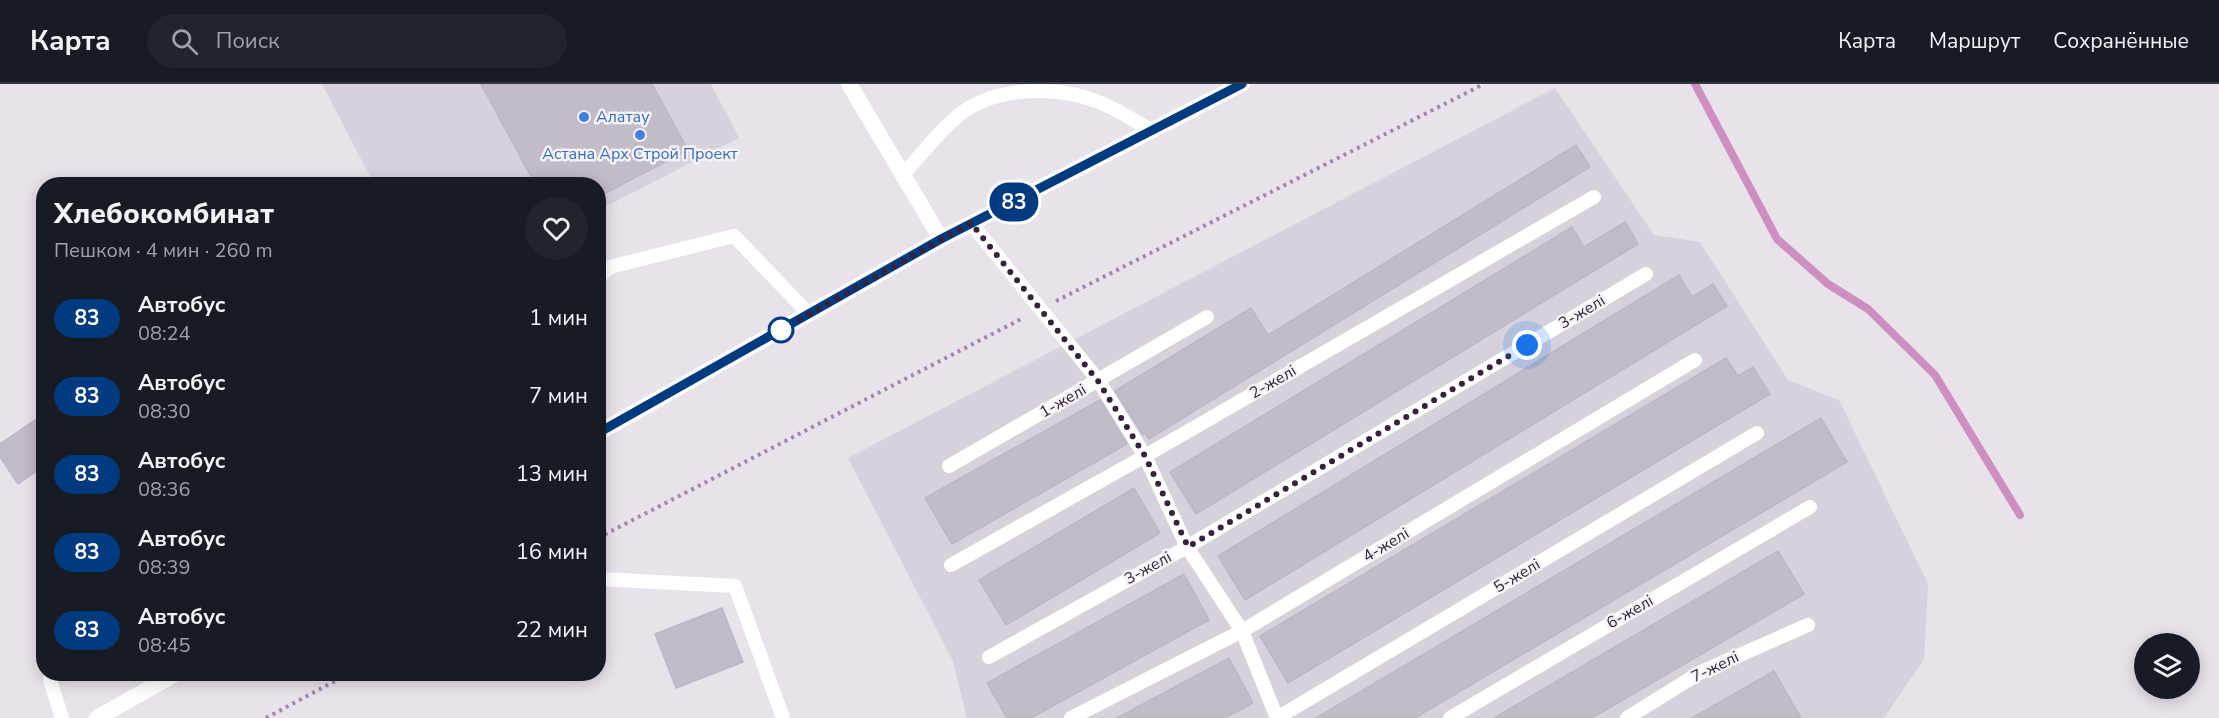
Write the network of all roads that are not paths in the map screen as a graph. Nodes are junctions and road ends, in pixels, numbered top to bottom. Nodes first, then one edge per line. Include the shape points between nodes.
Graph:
1 (849, 84) edge
2 (1242, 84) edge
3 (1153, 131) junction
4 (902, 176) junction
5 (1594, 197) dead end
6 (971, 223) junction
7 (941, 239) junction
8 (606, 271) edge
9 (1646, 274) dead end
10 (809, 314) junction
11 (1207, 317) dead end
12 (1695, 360) dead end
13 (1098, 381) junction
14 (606, 428) edge
15 (1757, 433) dead end
16 (1145, 456) junction
17 (949, 466) dead end
18 (1810, 507) dead end
19 (1188, 547) junction
20 (951, 565) dead end
21 (606, 579) edge
22 (1808, 625) dead end
23 (1242, 631) junction
24 (989, 657) dead end
25 (50, 681) edge
26 (163, 681) edge
27 (62, 718) edge
28 (97, 718) edge
29 (783, 718) edge
30 (1071, 718) edge
31 (1277, 718) edge
32 (1450, 718) edge
33 (1627, 718) edge

1 - 4 street
2 - 3 street
3 - 4 lane via 1096,101 1063,93 1013,92 987,99 959,115
3 - 6 street
4 - 7 street
5 - 16 lane, 2-желі
6 - 7 street
6 - 13 lane
7 - 10 street
8 - 10 lane via 734,236
9 - 19 lane, 3-желі
10 - 14 street
11 - 13 lane, 1-желі
12 - 23 lane, 4-желі
13 - 16 lane
13 - 17 lane, 1-желі
15 - 31 lane, 5-желі
16 - 19 lane
16 - 20 lane, 2-желі
18 - 32 lane, 6-желі
19 - 23 lane
19 - 24 lane, 3-желі
21 - 29 lane via 735,586
22 - 33 lane, 7-желі via 1701,672
23 - 30 lane, 4-желі
23 - 31 lane
25 - 27 lane
26 - 28 street

